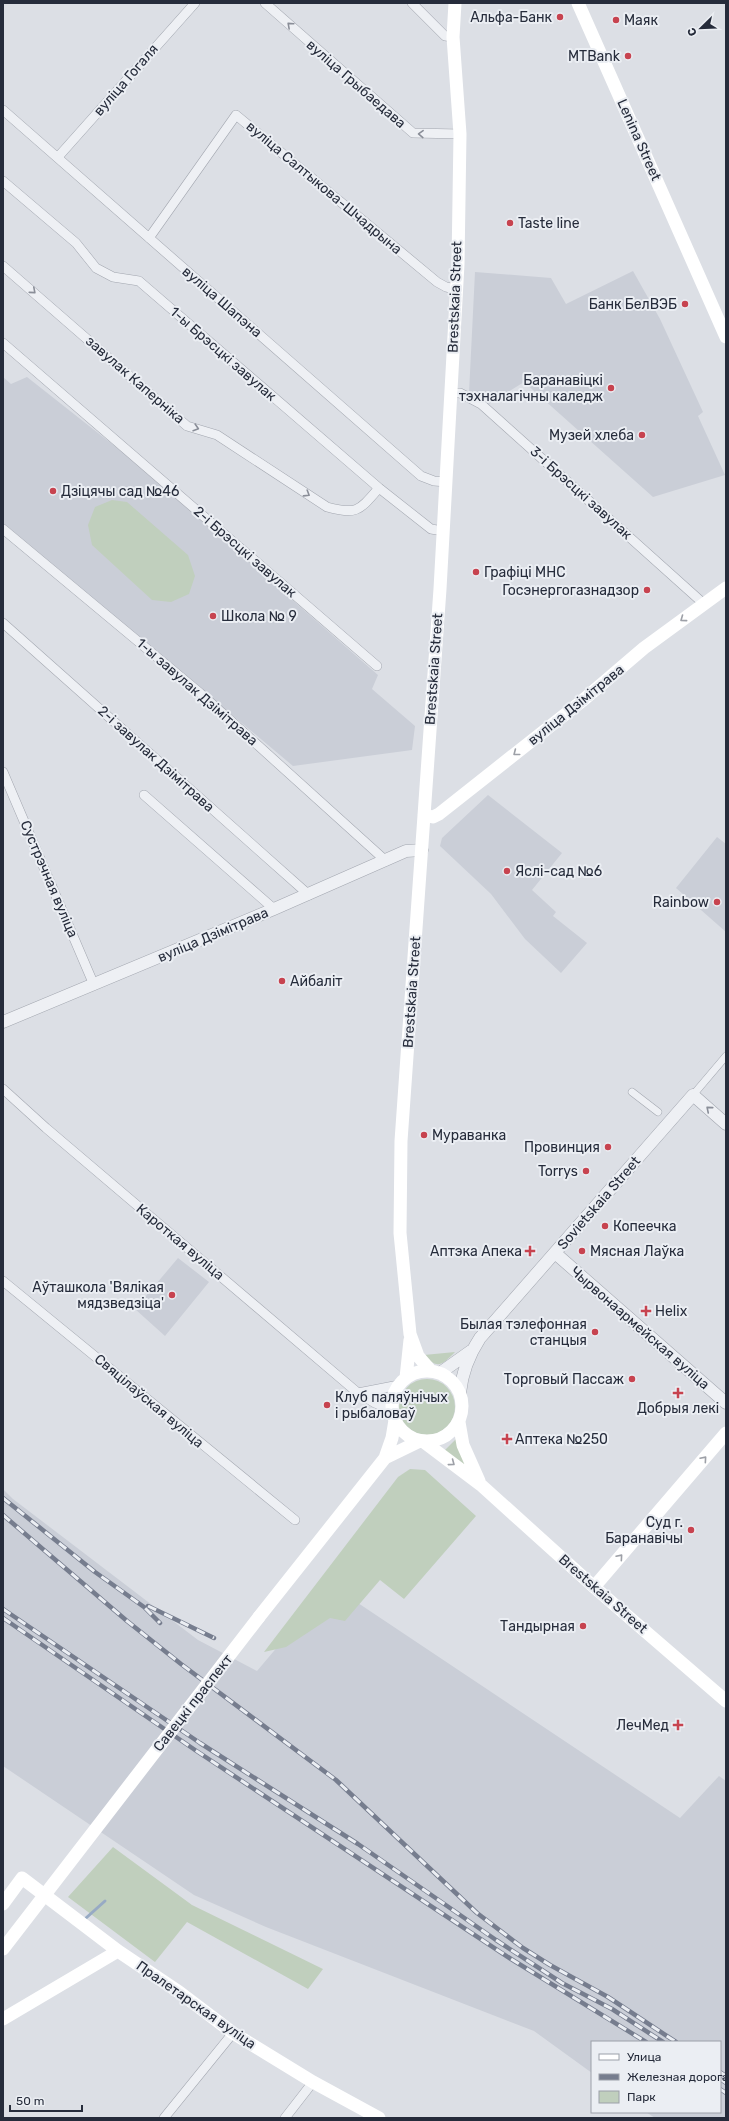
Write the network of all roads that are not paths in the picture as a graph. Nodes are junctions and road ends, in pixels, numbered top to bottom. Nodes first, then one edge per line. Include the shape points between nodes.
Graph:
1 (195, 3) edge
2 (265, 3) edge
3 (412, 3) edge
4 (455, 3) edge
5 (578, 3) edge
6 (453, 37) junction
7 (3, 110) edge
8 (460, 134) junction
9 (58, 157) junction
10 (3, 181) edge
11 (149, 238) junction
12 (3, 266) edge
13 (456, 289) junction
14 (726, 337) edge
15 (3, 343) edge
16 (451, 393) junction
17 (447, 482) junction
18 (379, 488) junction
19 (3, 529) edge
20 (443, 531) junction
21 (726, 588) edge
22 (704, 604) junction
23 (3, 622) edge
24 (378, 666) dead end
25 (3, 772) edge
26 (144, 795) dead end
27 (424, 815) junction
28 (422, 850) junction
29 (386, 861) junction
30 (309, 894) junction
31 (274, 909) junction
32 (94, 985) junction
33 (3, 1022) edge
34 (726, 1056) edge
35 (3, 1089) edge
36 (632, 1092) dead end
37 (693, 1095) junction
38 (658, 1112) dead end
39 (726, 1124) edge
40 (555, 1253) junction
41 (3, 1281) edge
42 (410, 1334) junction
43 (471, 1351) junction
44 (436, 1372) junction
45 (402, 1382) junction
46 (358, 1393) junction
47 (460, 1393) junction
48 (726, 1403) edge
49 (393, 1415) junction
50 (459, 1422) junction
51 (726, 1433) edge
52 (422, 1442) junction
53 (385, 1458) junction
54 (481, 1485) junction
55 (295, 1520) dead end
56 (594, 1587) junction
57 (726, 1701) edge
58 (3, 1904) edge
59 (3, 1949) edge
60 (118, 1952) junction
61 (3, 2019) edge
62 (233, 2033) junction
63 (313, 2082) junction
64 (164, 2118) edge
65 (285, 2118) edge
66 (379, 2118) edge

1 - 9 street, вуліца Гогаля
8 -> 2 street, вуліца Грыбаедава via 413,133
3 - 6 street via 445,36
4 - 6 main road, Brestskaia Street
5 - 14 main road, Lenina Street
6 - 8 main road, Brestskaia Street
7 - 9 street, вуліца Шапэна
8 - 13 main road, Brestskaia Street
9 - 11 street, вуліца Шапэна
10 - 18 street, 1-ы Брэсцкі завулак via 76,243 96,268 113,277 139,281
11 - 13 street, вуліца Салтыкова-Шчадрына via 236,115 437,282
11 - 17 street, вуліца Шапэна via 421,476
12 -> 18 street, завулак Каперніка via 187,426 217,435 328,507 347,512 362,508
13 - 16 main road, Brestskaia Street
15 - 24 street, 2-і Брэсцкі завулак
16 - 17 main road, Brestskaia Street
16 - 22 street, 3-і Брэсцкі завулак via 460,393 481,404
17 - 20 main road, Brestskaia Street
18 - 20 street, 1-ы Брэсцкі завулак via 431,529
19 - 29 street, 1-ы завулак Дзімітрава via 200,693
20 - 27 main road, Brestskaia Street
21 - 22 main road, вуліца Дзімітрава
22 -> 27 main road, вуліца Дзімітрава via 644,648 582,701 439,814 433,817
23 - 30 street, 2-і завулак Дзімітрава
25 - 32 street, Сустрэчная вуліца
26 - 31 street
27 - 28 main road, Brestskaia Street
28 - 29 street, вуліца Дзімітрава via 406,851
28 - 42 main road, Brestskaia Street via 401,1141 400,1233
29 - 30 street, вуліца Дзімітрава
30 - 31 street, вуліца Дзімітрава
31 - 32 street, вуліца Дзімітрава
32 - 33 street, вуліца Дзімітрава
34 - 37 street, Sovietskaia Street
35 - 46 street, Кароткая вуліца
36 - 38 street
39 -> 37 street
37 - 40 street, Sovietskaia Street
40 - 43 street, Sovietskaia Street
40 - 48 street, Чырвонаармейская вуліца
41 - 55 street, Свяцілаўская вуліца
42 - 44 main road, Brestskaia Street via 418,1356
42 - 45 main road, Brestskaia Street
43 - 44 street, Sovietskaia Street
43 - 47 street, Sovietskaia Street
44 - 45 main road via 422,1371
44 - 47 main road via 452,1381
45 - 46 street
45 - 49 main road via 393,1397
46 - 49 street, Кароткая вуліца
47 - 50 main road via 463,1403
49 - 52 main road via 405,1434
49 - 53 main road, Савецкі праспект via 392,1438
50 - 52 main road via 444,1438
50 - 54 main road, Brestskaia Street via 463,1444
56 -> 51 main road
52 - 53 main road, Савецкі праспект
52 -> 54 main road, Brestskaia Street
53 - 59 main road, Савецкі праспект, bridge
54 - 56 main road, Brestskaia Street
56 - 57 main road, Brestskaia Street
58 - 60 main road, Пралетарская вуліца via 22,1878
60 - 61 main road
60 - 62 main road, Пралетарская вуліца via 179,1992
62 - 63 main road, Пралетарская вуліца
62 - 64 street
63 - 65 street
63 - 66 main road, Пралетарская вуліца

